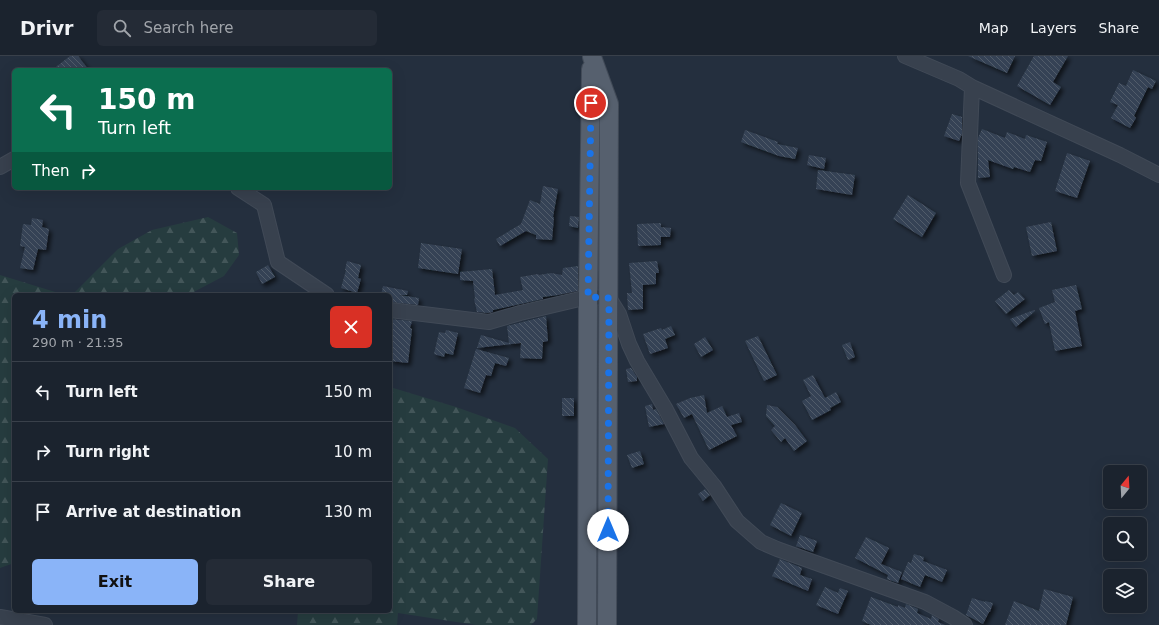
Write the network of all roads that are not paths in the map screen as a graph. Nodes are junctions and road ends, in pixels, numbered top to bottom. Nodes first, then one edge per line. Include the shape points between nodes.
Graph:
1 (906, 56) edge
2 (592, 57) edge
3 (972, 87) junction
4 (12, 160) edge
5 (0, 167) edge
6 (1159, 175) edge
7 (241, 190) edge
8 (1004, 275) dead end
9 (324, 293) edge
10 (588, 297) junction
11 (609, 298) junction
12 (392, 310) edge
13 (0, 617) edge
14 (46, 625) edge
15 (587, 625) edge
16 (607, 625) edge
17 (965, 625) edge

1 - 3 street
2 - 10 main road
2 - 11 main road via 609,104
3 - 6 street
3 - 8 street via 968,183
4 - 5 street
7 - 9 street via 264,205 278,262
10 - 11 street
10 - 12 street via 489,322
10 - 15 main road
11 - 16 main road
11 - 17 street via 619,314 637,361 691,458 746,530 761,542 777,549 925,602
13 - 14 street

